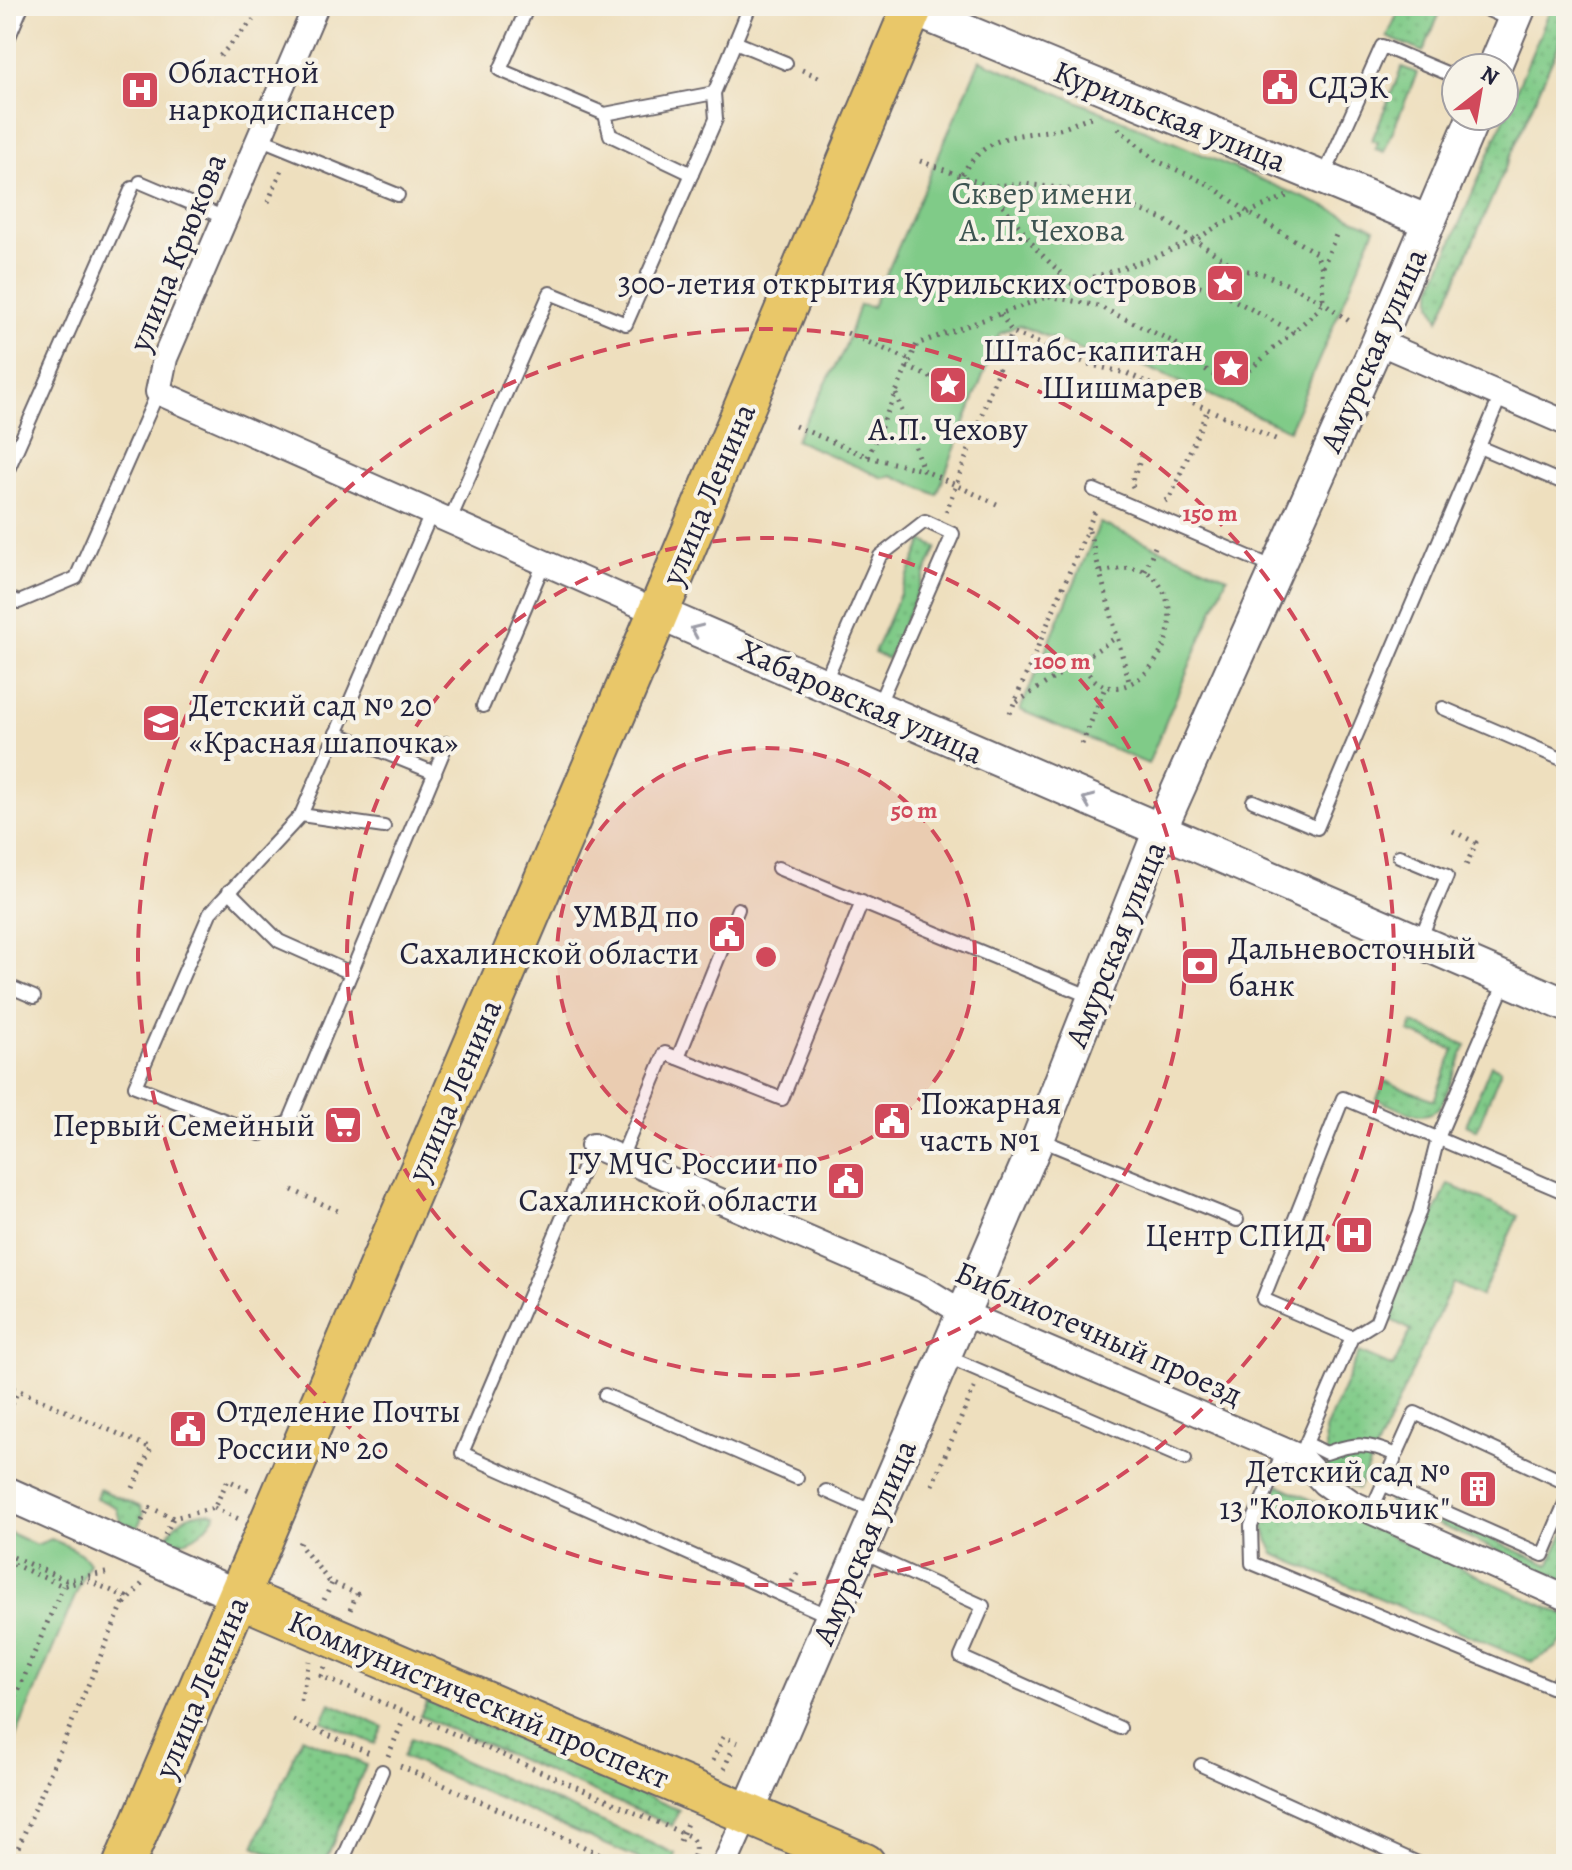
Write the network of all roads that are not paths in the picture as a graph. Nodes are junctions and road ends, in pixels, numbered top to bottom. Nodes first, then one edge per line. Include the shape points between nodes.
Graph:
1 (22, 6) edge
2 (316, 6) edge
3 (528, 6) edge
4 (750, 6) edge
5 (1479, 6) edge
6 (913, 7) edge
7 (1517, 13) edge
8 (735, 42) junction
9 (6, 44) edge
10 (1501, 52) edge
11 (786, 63) dead end
12 (1440, 70) edge
13 (714, 93) junction
14 (605, 114) junction
15 (1467, 132) edge
16 (259, 138) junction
17 (692, 174) junction
18 (1311, 184) junction
19 (398, 195) dead end
20 (225, 218) junction
21 (1429, 222) junction
22 (1378, 342) junction
23 (158, 392) junction
24 (1501, 395) junction
25 (1566, 423) edge
26 (1479, 447) junction
27 (6, 474) edge
28 (1566, 484) edge
29 (1094, 490) dead end
30 (440, 518) junction
31 (544, 563) junction
32 (1275, 568) junction
33 (6, 597) edge
34 (658, 613) junction
35 (823, 685) junction
36 (483, 706) dead end
37 (1443, 708) dead end
38 (877, 709) junction
39 (336, 733) junction
40 (447, 743) dead end
41 (1566, 761) edge
42 (435, 773) junction
43 (1253, 801) dead end
44 (301, 815) junction
45 (384, 827) dead end
46 (1160, 830) junction
47 (1399, 856) dead end
48 (778, 868) dead end
49 (229, 891) junction
50 (862, 902) junction
51 (738, 909) dead end
52 (1419, 942) junction
53 (351, 973) junction
54 (1506, 980) junction
55 (6, 985) edge
56 (34, 997) dead end
57 (1094, 998) junction
58 (1566, 1005) edge
59 (678, 1058) junction
60 (1438, 1138) junction
61 (1038, 1139) junction
62 (593, 1146) joint
63 (621, 1158) junction
64 (1566, 1193) edge
65 (1237, 1220) dead end
66 (963, 1313) junction
67 (1352, 1337) junction
68 (945, 1355) junction
69 (605, 1395) dead end
70 (1297, 1450) junction
71 (1396, 1455) junction
72 (1185, 1459) dead end
73 (797, 1478) dead end
74 (1566, 1483) edge
75 (1382, 1484) junction
76 (826, 1491) dead end
77 (6, 1493) edge
78 (1566, 1501) edge
79 (1371, 1511) junction
80 (877, 1513) junction
81 (861, 1551) junction
82 (240, 1597) junction
83 (1566, 1598) edge
84 (832, 1617) junction
85 (1566, 1667) edge
86 (1120, 1728) dead end
87 (1201, 1765) dead end
88 (384, 1766) road end
89 (747, 1814) junction
90 (124, 1864) edge
91 (341, 1864) edge
92 (725, 1864) edge
93 (865, 1864) edge
94 (1420, 1864) edge

1 - 9 lane
2 - 16 street, улица Крюкова
3 - 14 lane via 500,70
4 - 8 lane
5 - 7 lane
6 - 18 street, Курильская улица
6 - 34 main road, улица Ленина
7 - 10 street
8 - 11 lane
8 - 13 lane
12 - 18 lane via 1382,46
13 - 14 lane
13 - 17 lane via 716,119
14 - 17 lane via 610,135
15 - 21 street, Амурская улица
16 - 19 lane
16 - 20 street, улица Крюкова
17 - 30 lane via 626,324 550,293
18 - 21 street, Курильская улица
20 - 23 street, улица Крюкова via 165,358
20 - 27 lane via 136,185
21 - 22 street, Амурская улица
22 - 24 street
22 - 32 street, Амурская улица
23 - 30 street, Хабаровская улица
23 - 33 lane via 76,578 19,602
24 - 25 street
24 - 26 lane
26 - 28 lane
26 - 43 lane via 1317,828
29 - 32 lane
30 - 31 street, Хабаровская улица
30 - 39 lane
31 - 34 street, Хабаровская улица
31 - 36 lane
32 - 46 street, Амурская улица
35 -> 34 street, Хабаровская улица
34 - 82 main road, улица Ленина
35 - 38 street, Хабаровская улица
35 - 38 lane via 880,556 925,521 953,534
37 - 41 lane
46 -> 38 street, Хабаровская улица
39 - 42 lane
39 - 44 lane
40 - 42 lane
42 - 53 lane
44 - 45 lane
44 - 49 lane
46 - 52 street, Хабаровская улица
46 - 57 street, Амурская улица
47 - 52 lane via 1447,876
48 - 50 lane
49 - 53 lane via 279,941
49 - 53 lane via 210,913 135,1086 260,1134 289,1122
50 - 57 lane
50 - 59 lane via 782,1099
51 - 59 lane
52 - 54 street, Хабаровская улица
54 - 58 street, Хабаровская улица
54 - 60 lane
55 - 56 lane
57 - 61 street, Амурская улица
59 - 63 lane via 665,1053
60 - 64 lane
60 - 67 lane via 1419,1213 1376,1322
60 - 67 lane via 1343,1098 1263,1299
61 - 65 lane
61 - 66 street, Амурская улица
62 - 63 street, Библиотечный проезд
62 - 84 lane via 462,1453
63 - 66 street, Библиотечный проезд via 924,1289
66 - 68 street, Амурская улица
66 - 70 street, Библиотечный проезд
67 - 70 lane
68 - 72 lane
68 - 80 street, Амурская улица
69 - 73 lane
70 - 71 lane via 1326,1453 1356,1444
70 - 79 street, Библиотечный проезд via 1324,1483
70 - 85 lane via 1251,1526 1252,1563 1556,1689
71 - 74 lane via 1415,1413
71 - 75 lane
75 - 78 lane via 1543,1555
75 - 79 lane
76 - 80 lane
77 - 82 street, Коммунистический проспект
79 - 83 street, Библиотечный проезд
80 - 81 street, Амурская улица
81 - 84 street, Амурская улица
81 - 86 lane via 983,1606 961,1657
82 - 89 main road, Коммунистический проспект
82 - 90 main road, улица Ленина
84 - 89 street, Амурская улица
87 - 94 lane
88 - 91 lane
89 - 92 street, Амурская улица
89 - 93 main road, Коммунистический проспект

